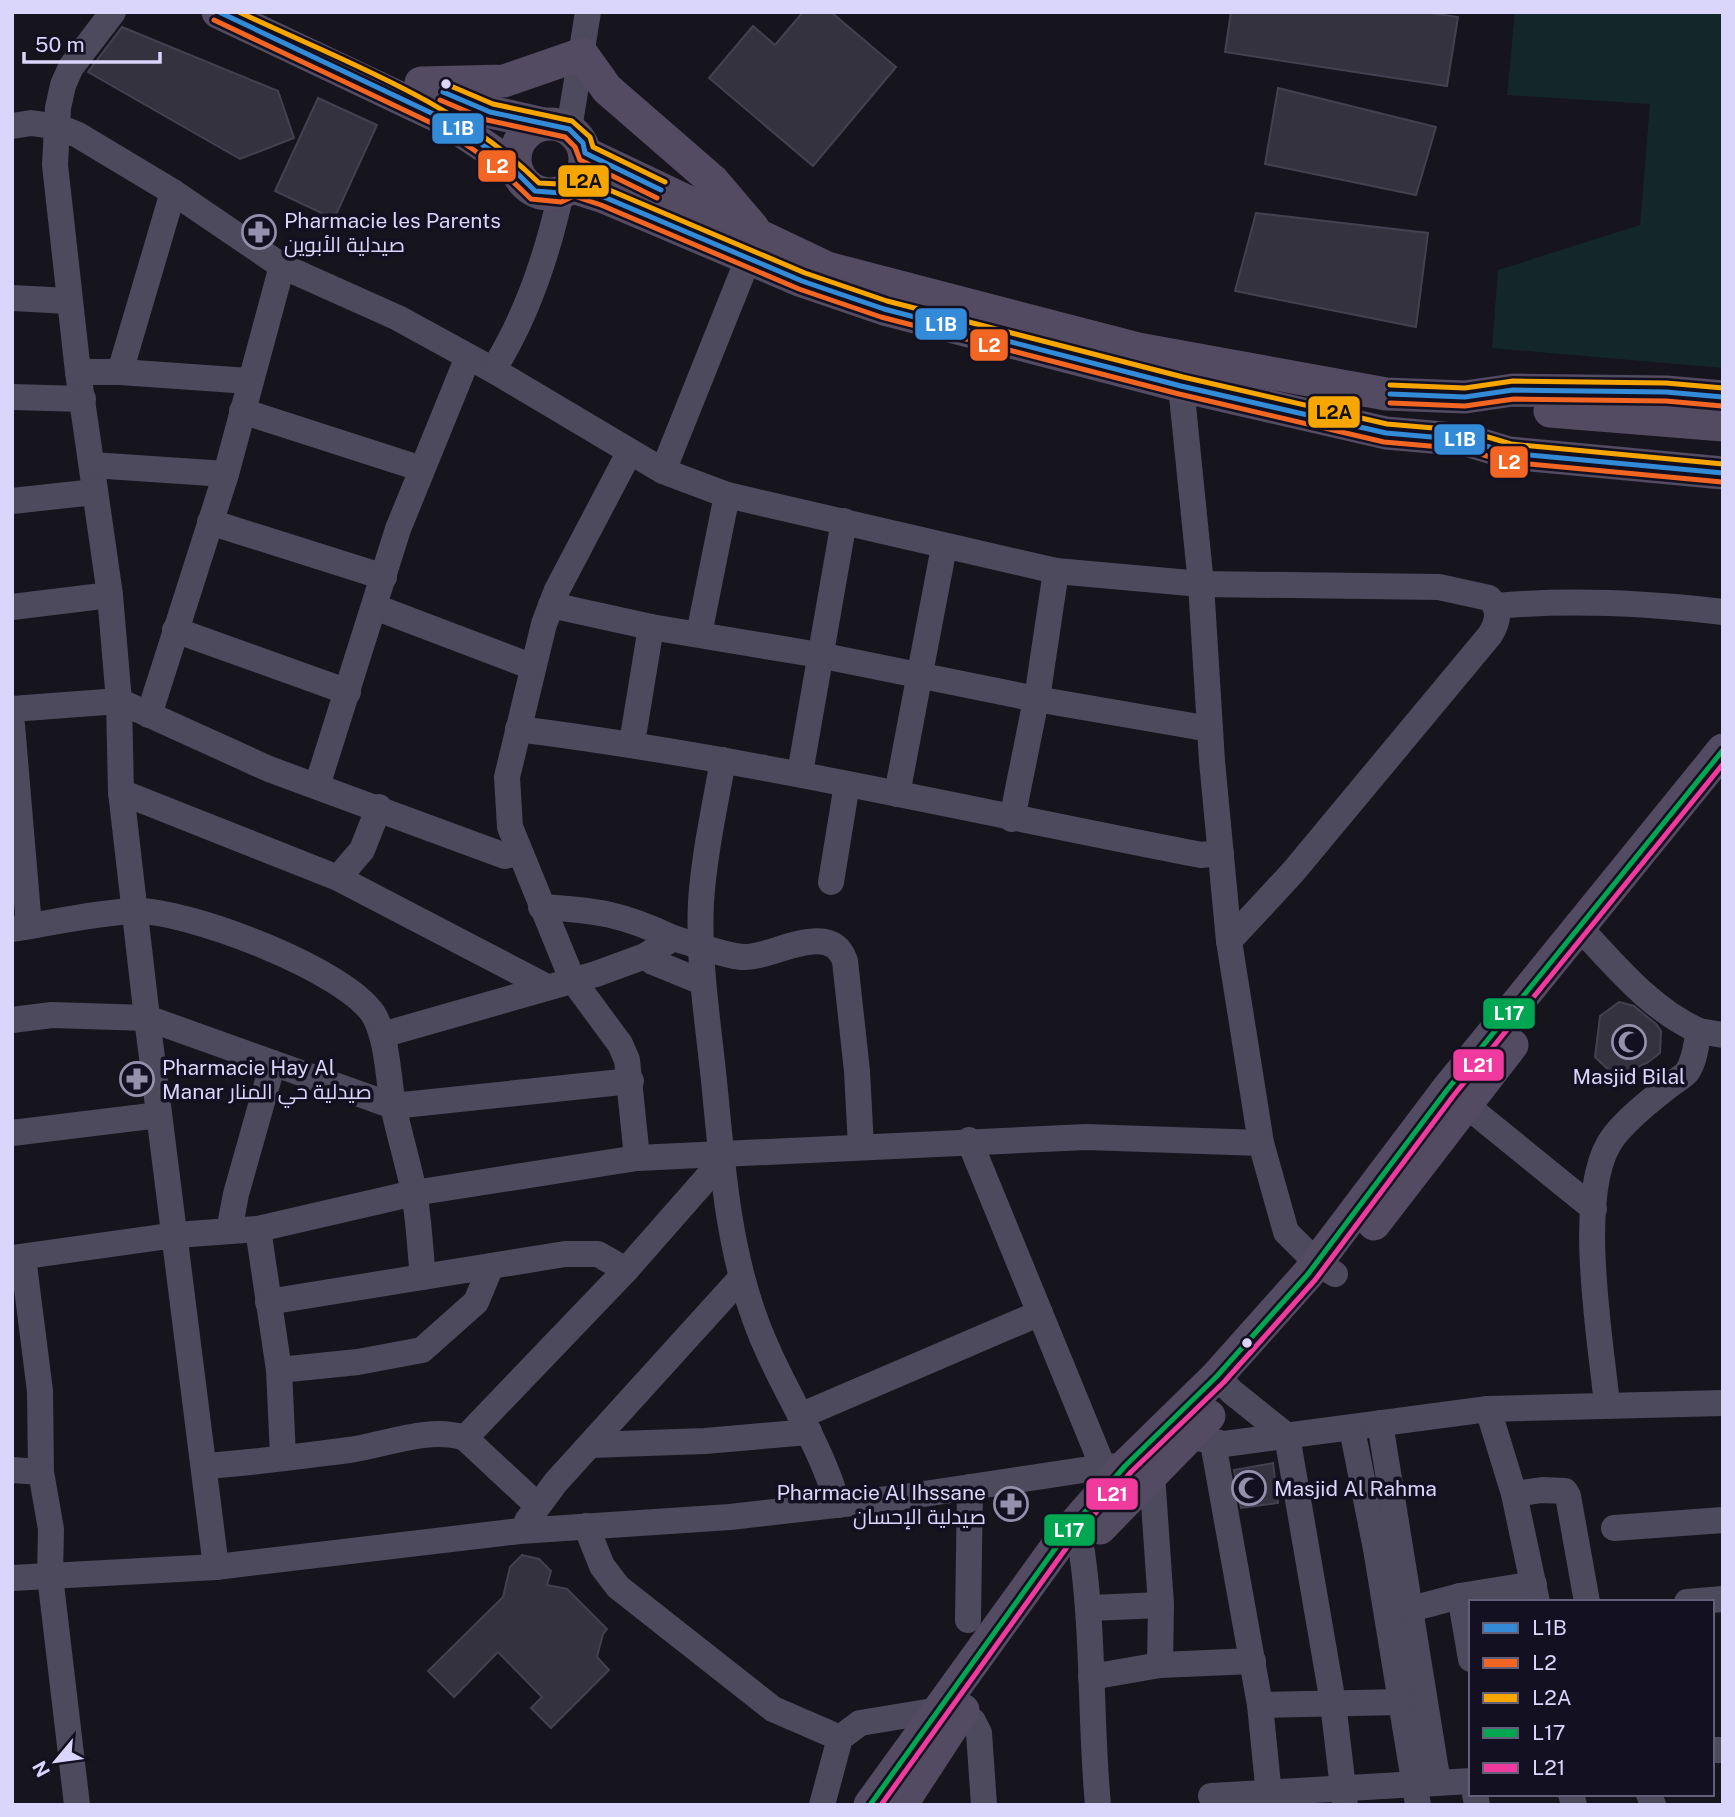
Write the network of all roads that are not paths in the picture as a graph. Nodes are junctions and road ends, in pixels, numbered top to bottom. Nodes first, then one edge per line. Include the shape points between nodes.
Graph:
1 (113, 12) edge
2 (218, 12) edge
3 (269, 12) edge
4 (588, 12) edge
5 (582, 54) junction
6 (421, 83) junction
7 (12, 127) edge
8 (59, 127) junction
9 (566, 135) junction
10 (517, 173) junction
11 (567, 190) junction
12 (173, 192) junction
13 (753, 247) junction
14 (282, 266) junction
15 (12, 298) edge
16 (69, 301) junction
17 (468, 357) junction
18 (493, 370) junction
19 (78, 372) junction
20 (120, 372) junction
21 (249, 381) junction
22 (1181, 386) junction
23 (12, 397) edge
24 (1465, 397) junction
25 (1723, 397) edge
26 (83, 399) junction
27 (242, 411) junction
28 (1723, 425) edge
29 (1466, 440) junction
30 (1723, 450) edge
31 (629, 453) junction
32 (92, 465) junction
33 (422, 469) junction
34 (663, 471) junction
35 (1723, 473) edge
36 (226, 474) junction
37 (95, 492) junction
38 (727, 495) junction
39 (12, 501) edge
40 (844, 521) junction
41 (210, 522) junction
42 (944, 547) junction
43 (1056, 571) junction
44 (384, 577) junction
45 (1201, 584) junction
46 (110, 595) junction
47 (551, 605) junction
48 (1496, 606) junction
49 (12, 607) edge
50 (375, 607) junction
51 (1723, 612) edge
52 (651, 628) junction
53 (175, 630) junction
54 (699, 634) junction
55 (819, 655) junction
56 (533, 667) junction
57 (920, 675) junction
58 (348, 692) junction
59 (1036, 699) junction
60 (120, 701) junction
61 (12, 709) edge
62 (149, 715) junction
63 (12, 725) edge
64 (518, 729) junction
65 (1210, 729) junction
66 (632, 743) junction
67 (1723, 750) edge
68 (723, 760) junction
69 (800, 773) junction
70 (1723, 780) edge
71 (847, 784) junction
72 (317, 786) junction
73 (121, 792) junction
74 (897, 794) junction
75 (379, 807) junction
76 (1012, 818) junction
77 (520, 852) junction
78 (1221, 853) junction
79 (338, 878) junction
80 (831, 882) dead end
81 (541, 907) junction
82 (135, 911) junction
83 (21, 928) edge
84 (1585, 934) junction
85 (673, 938) junction
86 (1229, 941) junction
87 (700, 945) junction
88 (645, 956) junction
89 (702, 982) junction
90 (559, 983) junction
91 (147, 1018) junction
92 (12, 1020) edge
93 (1711, 1033) edge
94 (382, 1035) junction
95 (273, 1063) junction
96 (631, 1081) junction
97 (1456, 1097) junction
98 (393, 1106) junction
99 (159, 1115) junction
100 (12, 1133) edge
101 (969, 1140) junction
102 (1261, 1143) junction
103 (861, 1147) junction
104 (637, 1158) junction
105 (721, 1159) junction
106 (414, 1193) junction
107 (1594, 1209) junction
108 (258, 1229) junction
109 (229, 1231) junction
110 (176, 1235) junction
111 (17, 1258) edge
112 (491, 1266) junction
113 (1326, 1269) junction
114 (626, 1270) junction
115 (423, 1277) junction
116 (741, 1279) junction
117 (268, 1302) junction
118 (1040, 1313) junction
119 (25, 1360) edge
120 (279, 1370) junction
121 (1225, 1384) junction
122 (1723, 1403) edge
123 (1607, 1405) junction
124 (1488, 1409) junction
125 (1380, 1423) junction
126 (804, 1424) junction
127 (1352, 1429) junction
128 (1192, 1432) junction
129 (1287, 1436) junction
130 (465, 1438) junction
131 (590, 1445) junction
132 (283, 1456) junction
133 (205, 1466) junction
134 (1126, 1469) junction
135 (12, 1470) edge
136 (41, 1472) junction
137 (970, 1487) junction
138 (1514, 1494) junction
139 (838, 1505) junction
140 (538, 1506) junction
141 (1723, 1520) edge
142 (586, 1526) junction
143 (1614, 1528) dead end
144 (520, 1531) junction
145 (1082, 1552) junction
146 (216, 1567) junction
147 (50, 1576) junction
148 (12, 1578) edge
149 (1536, 1593) edge
150 (1460, 1596) junction
151 (1587, 1600) edge
152 (1161, 1605) junction
153 (1090, 1608) junction
154 (1411, 1609) junction
155 (968, 1620) dead end
156 (1469, 1648) edge
157 (1253, 1661) junction
158 (1160, 1665) junction
159 (1091, 1677) junction
160 (1402, 1702) junction
161 (1333, 1703) junction
162 (1260, 1705) junction
163 (947, 1710) junction
164 (839, 1738) junction
165 (1469, 1782) edge
166 (1423, 1791) edge
167 (1211, 1796) dead end
168 (1344, 1796) edge
169 (1269, 1799) edge
170 (78, 1805) edge
171 (822, 1805) edge
172 (870, 1805) edge
173 (901, 1805) edge
174 (984, 1805) edge
175 (1098, 1805) edge

1 - 8 street via 71,67 58,108
2 - 10 main road via 444,119
3 - 6 main road
4 - 5 street
5 - 6 main road via 504,80
5 - 9 street
5 - 13 main road via 607,89 713,181
6 - 9 main road via 471,106
7 - 8 street via 31,123
8 - 12 street
8 - 16 street via 55,165
9 - 10 main road via 528,131 514,156
9 - 11 main road via 581,177
9 - 13 main road
10 - 11 main road via 535,191
11 - 13 main road via 604,197
11 - 18 street via 506,349
12 - 14 street
12 - 20 street
13 - 22 main road via 884,309
13 - 24 main road via 1138,349 1386,394
13 - 34 street
14 - 17 street via 398,318
14 - 21 street
15 - 16 street
16 - 19 street
17 - 18 street
17 - 33 street
18 - 31 street
19 - 20 street
19 - 26 street
20 - 21 street
21 - 27 street
22 - 29 main road via 1386,433
22 - 45 street
23 - 26 street
24 - 25 main road via 1513,390
24 - 28 main road via 1512,409
26 - 32 street
27 - 33 street
27 - 36 street
29 - 30 main road via 1510,433
29 - 35 main road via 1509,453
31 - 34 street
31 - 47 street
32 - 36 street
32 - 37 street
33 - 44 street
34 - 38 street
36 - 41 street
37 - 39 street
37 - 46 street
38 - 40 street
38 - 54 street
40 - 42 street
40 - 55 street
41 - 44 street
41 - 53 street
42 - 43 street
42 - 57 street
43 - 45 street
43 - 59 street
44 - 50 street
45 - 48 street via 1439,587 1483,594
45 - 65 street
46 - 49 street
46 - 60 street
47 - 52 street
47 - 56 street
48 - 51 street via 1558,601
48 - 86 street via 1495,627 1463,669 1293,872
50 - 56 street
50 - 58 street
52 - 54 street
52 - 66 street
53 - 58 street
53 - 62 street
54 - 55 street
55 - 57 street
55 - 69 street
56 - 64 street
57 - 59 street
57 - 74 street
58 - 72 street
59 - 65 street
59 - 76 street
60 - 61 street
60 - 62 street
60 - 73 street
62 - 72 street via 226,752
63 - 83 street
64 - 66 street
64 - 77 street via 507,777 507,804
65 - 78 street
66 - 68 street
67 - 84 main road
68 - 69 street
68 - 87 street via 701,899
69 - 71 street
70 - 84 main road
71 - 74 street
71 - 80 street
72 - 75 street
73 - 79 street
73 - 82 street
74 - 76 street
75 - 77 street via 505,856
75 - 79 street via 362,850
76 - 78 street via 1201,855
77 - 81 street
78 - 86 street
79 - 90 street
81 - 85 street via 589,909 633,919
81 - 90 street
82 - 83 street
82 - 91 street
82 - 94 street via 221,930 321,972 367,1006
84 - 93 street via 1674,1020
84 - 97 main road
85 - 87 street
85 - 88 street
86 - 102 street
87 - 89 street
87 - 103 street via 743,957 817,942 838,948 845,961 851,1000
88 - 89 street
88 - 90 street
89 - 105 street
90 - 94 street
90 - 96 street via 620,1044
91 - 92 street via 52,1015
91 - 95 street
91 - 99 street
93 - 107 street via 1686,1073 1613,1137 1598,1172
94 - 98 street
95 - 98 street
95 - 109 street
96 - 98 street
96 - 104 street
97 - 107 street
97 - 113 main road
98 - 106 street
99 - 100 street
99 - 110 street
101 - 102 street via 1086,1137
101 - 103 street
101 - 118 street
102 - 113 street via 1286,1232
103 - 105 street
104 - 105 street
104 - 106 street
105 - 114 street
105 - 116 street
106 - 108 street
106 - 115 street
107 - 123 street via 1593,1267
108 - 109 street
108 - 117 street
109 - 110 street
110 - 111 street
110 - 133 street
111 - 119 street
112 - 114 street via 565,1254 598,1254
112 - 115 street
112 - 120 street via 476,1302 422,1350
113 - 121 main road
114 - 130 street
115 - 117 street
116 - 126 street via 773,1362
116 - 131 street
117 - 120 street
118 - 126 street
118 - 134 street
119 - 136 street
120 - 132 street
121 - 128 main road
121 - 129 street
122 - 123 street
123 - 124 street
124 - 125 street
124 - 138 street
125 - 127 street
125 - 154 street
126 - 131 street via 705,1441
126 - 139 street via 829,1471
127 - 129 street
127 - 160 street
128 - 129 street
128 - 134 main road
128 - 157 street
129 - 161 street
130 - 132 street via 436,1434
130 - 140 street
131 - 140 street
132 - 133 street
133 - 146 street
134 - 137 street
134 - 145 main road via 1112,1512
134 - 152 street
134 - 163 main road via 1065,1535
135 - 136 street
136 - 147 street via 51,1529
137 - 139 street
137 - 155 street
138 - 149 street
138 - 151 street via 1558,1490 1569,1496
139 - 142 street
140 - 144 street
141 - 143 street
142 - 144 street
142 - 164 street via 602,1566 618,1587 773,1709
144 - 146 street
145 - 153 street
145 - 163 main road
146 - 147 street
147 - 148 street
147 - 170 street
149 - 150 street
150 - 154 street
150 - 156 street
152 - 153 street
152 - 158 street
153 - 159 street
154 - 166 street
157 - 158 street
157 - 162 street
158 - 159 street
159 - 175 street
160 - 161 street
160 - 166 street
161 - 162 street
161 - 168 street
162 - 169 street
163 - 164 street via 860,1723
163 - 172 main road
163 - 173 main road
163 - 174 street via 973,1721 979,1733
164 - 171 street
165 - 166 street
166 - 168 street
167 - 169 street
168 - 169 street

